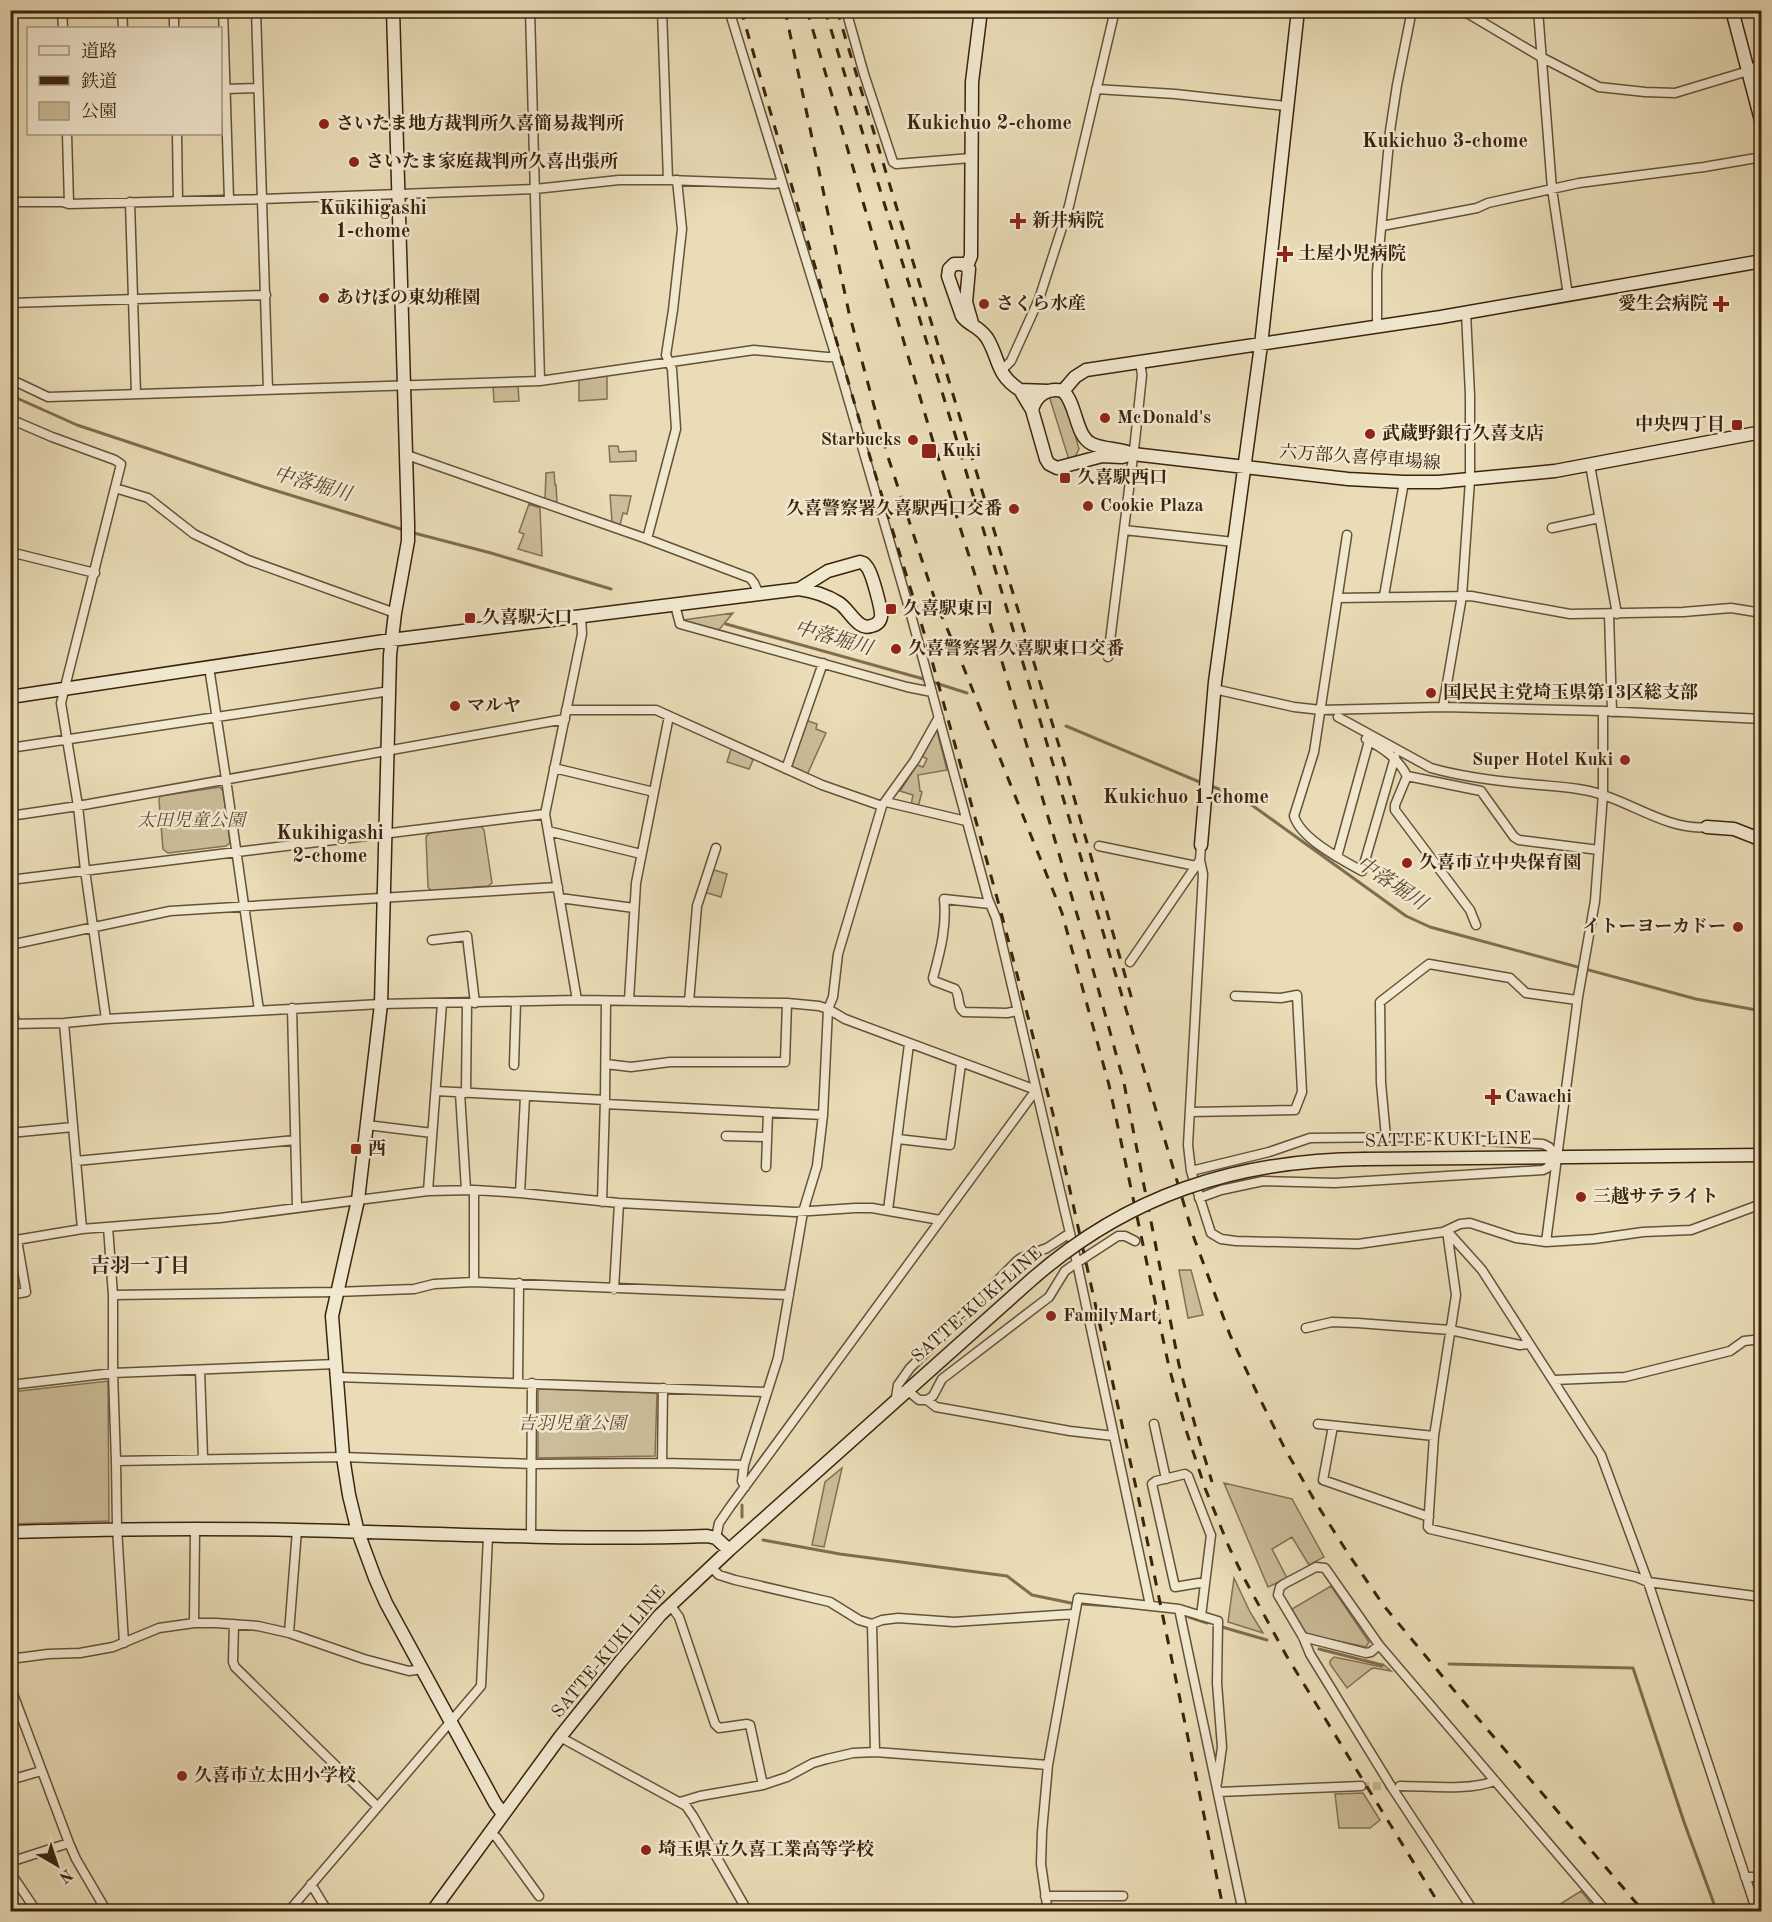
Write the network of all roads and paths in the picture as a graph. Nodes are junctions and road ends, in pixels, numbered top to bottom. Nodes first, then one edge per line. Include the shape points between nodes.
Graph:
1 (62, 10) edge
2 (122, 10) edge
3 (174, 10) edge
4 (223, 10) edge
5 (256, 10) edge
6 (393, 10) edge
7 (530, 10) edge
8 (662, 10) edge
9 (729, 10) edge
10 (846, 10) edge
11 (981, 10) edge
12 (1115, 10) edge
13 (1298, 10) edge
14 (1413, 10) edge
15 (1462, 10) edge
16 (1538, 10) edge
17 (1732, 10) edge
18 (63, 27) edge
19 (123, 27) edge
20 (174, 27) edge
21 (1541, 57) junction
22 (1761, 63) edge
23 (1748, 71) junction
24 (258, 87) junction
25 (226, 89) junction
26 (1096, 89) junction
27 (1287, 106) junction
28 (1761, 124) edge
29 (67, 135) edge
30 (177, 135) edge
31 (1761, 157) edge
32 (971, 158) junction
33 (672, 180) junction
34 (782, 182) junction
35 (535, 189) junction
36 (1552, 189) junction
37 (399, 195) junction
38 (262, 199) junction
39 (229, 200) junction
40 (178, 201) junction
41 (10, 202) edge
42 (130, 202) junction
43 (69, 204) junction
44 (1382, 226) junction
45 (1761, 261) edge
46 (967, 266) junction
47 (266, 295) junction
48 (1568, 295) junction
49 (133, 299) junction
50 (10, 303) edge
51 (1466, 313) junction
52 (972, 323) junction
53 (1377, 326) junction
54 (1261, 345) junction
55 (836, 357) junction
56 (668, 361) junction
57 (1140, 362) junction
58 (1001, 371) junction
59 (10, 380) edge
60 (540, 381) junction
61 (404, 386) junction
62 (268, 390) junction
63 (1020, 390) junction
64 (1048, 391) junction
65 (1064, 391) junction
66 (136, 394) junction
67 (1032, 410) junction
68 (10, 419) edge
69 (1761, 432) edge
70 (1083, 436) junction
71 (1133, 454) junction
72 (407, 455) junction
73 (1078, 462) junction
74 (1590, 465) junction
75 (1244, 467) junction
76 (1470, 480) junction
77 (1404, 482) junction
78 (115, 488) junction
79 (1599, 518) junction
80 (1552, 528) dead end
81 (1124, 530) junction
82 (1347, 535) dead end
83 (646, 539) junction
84 (1234, 542) junction
85 (10, 552) edge
86 (95, 573) junction
87 (799, 589) junction
88 (759, 594) junction
89 (1462, 596) junction
90 (1384, 597) junction
91 (1338, 598) junction
92 (675, 605) junction
93 (395, 613) junction
94 (1761, 613) edge
95 (1613, 614) junction
96 (581, 617) junction
97 (391, 640) junction
98 (1108, 657) dead end
99 (823, 663) junction
100 (209, 667) junction
101 (64, 689) junction
102 (1214, 689) junction
103 (931, 690) junction
104 (390, 691) junction
105 (10, 697) edge
106 (1443, 707) junction
107 (567, 710) junction
108 (1321, 710) junction
109 (1608, 712) junction
110 (1338, 713) junction
111 (669, 716) junction
112 (217, 717) junction
113 (939, 717) junction
114 (564, 719) junction
115 (1761, 719) edge
116 (68, 740) junction
117 (1369, 741) junction
118 (10, 748) edge
119 (389, 750) junction
120 (1395, 757) junction
121 (1408, 757) junction
122 (1402, 765) junction
123 (554, 768) junction
124 (786, 769) junction
125 (1407, 776) junction
126 (226, 779) junction
127 (654, 792) junction
128 (1603, 794) junction
129 (884, 804) junction
130 (78, 806) junction
131 (545, 814) junction
132 (10, 816) edge
133 (966, 820) junction
134 (1707, 827) joint
135 (548, 831) junction
136 (387, 833) junction
137 (1761, 840) edge
138 (1201, 845) joint
139 (1099, 846) dead end
140 (716, 848) dead end
141 (1599, 850) junction
142 (236, 852) junction
143 (641, 854) junction
144 (1337, 857) junction
145 (1198, 863) junction
146 (85, 870) junction
147 (10, 880) edge
148 (558, 887) junction
149 (384, 898) junction
150 (560, 898) junction
151 (990, 904) junction
152 (244, 908) junction
153 (634, 908) junction
154 (1476, 926) dead end
155 (93, 929) junction
156 (432, 940) dead end
157 (10, 945) edge
158 (1130, 962) dead end
159 (10, 994) edge
160 (1235, 996) dead end
161 (577, 1000) junction
162 (606, 1000) junction
163 (629, 1000) junction
164 (1577, 1000) junction
165 (516, 1002) junction
166 (689, 1002) junction
167 (442, 1003) junction
168 (471, 1003) junction
169 (787, 1003) junction
170 (381, 1004) junction
171 (292, 1008) junction
172 (828, 1009) junction
173 (259, 1010) junction
174 (1017, 1011) junction
175 (106, 1019) junction
176 (64, 1023) junction
177 (13, 1024) edge
178 (909, 1044) junction
179 (606, 1064) junction
180 (961, 1064) junction
181 (514, 1065) dead end
182 (1036, 1090) junction
183 (436, 1091) junction
184 (463, 1093) junction
185 (525, 1097) junction
186 (605, 1102) junction
187 (768, 1112) junction
188 (1190, 1112) junction
189 (823, 1115) junction
190 (367, 1125) junction
191 (73, 1127) junction
192 (10, 1133) edge
193 (432, 1133) junction
194 (726, 1136) dead end
195 (767, 1137) junction
196 (1386, 1137) junction
197 (295, 1140) junction
198 (898, 1140) junction
199 (1761, 1155) edge
200 (1557, 1158) junction
201 (76, 1161) junction
202 (766, 1167) dead end
203 (1191, 1171) junction
204 (470, 1190) junction
205 (428, 1191) junction
206 (520, 1193) junction
207 (1199, 1198) junction
208 (358, 1200) junction
209 (602, 1202) junction
210 (619, 1203) junction
211 (297, 1207) junction
212 (1761, 1207) edge
213 (888, 1210) junction
214 (803, 1212) junction
215 (940, 1220) junction
216 (108, 1227) junction
217 (82, 1229) junction
218 (1447, 1231) junction
219 (1070, 1233) junction
220 (14, 1240) edge
221 (1135, 1241) dead end
222 (1546, 1242) junction
223 (1077, 1263) junction
224 (474, 1282) junction
225 (519, 1283) junction
226 (614, 1289) junction
227 (336, 1292) junction
228 (113, 1294) junction
229 (10, 1295) edge
230 (789, 1295) junction
231 (1306, 1328) dead end
232 (1450, 1330) junction
233 (1761, 1339) edge
234 (1528, 1344) junction
235 (336, 1364) junction
236 (200, 1370) junction
237 (112, 1372) junction
238 (337, 1377) junction
239 (1554, 1380) junction
240 (518, 1383) junction
241 (532, 1383) junction
242 (10, 1385) edge
243 (663, 1388) junction
244 (908, 1391) junction
245 (767, 1392) junction
246 (927, 1400) junction
247 (895, 1403) junction
248 (1154, 1424) dead end
249 (1318, 1424) dead end
250 (1333, 1426) junction
251 (1114, 1436) junction
252 (1434, 1436) junction
253 (343, 1457) junction
254 (203, 1458) junction
255 (117, 1461) junction
256 (662, 1463) junction
257 (532, 1464) junction
258 (744, 1465) junction
259 (1166, 1479) junction
260 (745, 1486) junction
261 (1429, 1517) junction
262 (117, 1528) junction
263 (195, 1530) junction
264 (297, 1530) junction
265 (10, 1532) edge
266 (358, 1532) junction
267 (488, 1536) junction
268 (531, 1537) junction
269 (716, 1538) junction
270 (729, 1550) junction
271 (711, 1567) junction
272 (1648, 1582) junction
273 (1204, 1584) junction
274 (1761, 1597) edge
275 (670, 1605) junction
276 (1150, 1605) junction
277 (1179, 1609) junction
278 (1074, 1614) junction
279 (1201, 1616) junction
280 (194, 1623) junction
281 (234, 1624) junction
282 (872, 1624) junction
283 (289, 1633) junction
284 (1303, 1637) junction
285 (124, 1643) junction
286 (1379, 1645) junction
287 (10, 1659) edge
288 (422, 1669) junction
289 (10, 1686) edge
290 (450, 1722) junction
291 (560, 1737) junction
292 (875, 1752) junction
293 (1048, 1765) junction
294 (41, 1771) junction
295 (10, 1780) edge
296 (1494, 1781) junction
297 (763, 1785) junction
298 (1361, 1786) tunnel mouth
299 (1400, 1786) tunnel mouth
300 (1218, 1787) junction
301 (680, 1802) junction
302 (377, 1806) junction
303 (504, 1815) junction
304 (490, 1832) junction
305 (69, 1843) junction
306 (10, 1862) edge
307 (10, 1872) edge
308 (1761, 1876) edge
309 (1745, 1877) junction
310 (311, 1884) junction
311 (539, 1896) dead end
312 (1045, 1896) junction
313 (1123, 1896) dead end
314 (37, 1911) edge
315 (107, 1911) edge
316 (288, 1911) edge
317 (328, 1911) edge
318 (432, 1911) edge
319 (748, 1911) edge
320 (1048, 1911) edge
321 (1243, 1911) edge
322 (1474, 1911) edge
323 (1607, 1911) edge
324 (1757, 1911) edge

1 - 18 street
2 - 19 street
3 - 20 street
4 - 25 street
5 - 24 street
6 - 37 street
7 - 35 street
8 - 33 street
9 - 34 street
10 - 32 street via 893,162
11 - 32 street via 972,82
12 - 26 street
13 - 27 street
14 - 44 street via 1393,108
15 - 21 street
16 - 21 street
17 - 23 street
21 - 23 street via 1599,87 1645,92 1675,93
21 - 36 street
22 - 23 street
23 - 28 street
24 - 25 street
24 - 38 street
25 - 39 street
26 - 27 street
26 - 58 street via 1069,206 1039,299 1011,361
27 - 54 street
29 - 43 street
30 - 40 street
31 - 36 street
32 - 46 street via 971,256
33 - 34 street
33 - 35 street via 619,180
33 - 56 street via 682,229
34 - 55 street
35 - 37 street
35 - 60 street
36 - 44 street
36 - 48 street
37 - 38 street
37 - 61 street
38 - 39 street
38 - 47 street
39 - 40 street
40 - 42 street
41 - 43 street
42 - 43 street
42 - 49 street
44 - 53 street
45 - 48 street
46 - 52 street via 966,302
46 - 52 street via 954,264 948,276 962,316
47 - 49 street
47 - 62 street
48 - 51 street
49 - 50 street
49 - 66 street
51 - 53 street
51 - 76 street
52 - 58 street via 988,339
53 - 54 street
54 - 57 street
54 - 75 street
55 - 56 street via 754,350
55 - 103 street
56 - 60 street
56 - 83 street via 672,369 675,429
57 - 65 street via 1086,370
57 - 71 street
58 - 63 street
59 - 66 street via 48,397
60 - 61 street
61 - 62 street
61 - 72 street
62 - 66 street
63 - 64 street
63 - 67 street
64 - 65 street
64 - 67 street via 1037,398
65 - 70 street
67 - 73 street via 1049,464 1058,468
68 - 78 street via 115,460 121,464
69 - 74 street, 六万部久喜停車場線
70 - 71 street via 1093,445
70 - 73 street via 1083,456
71 - 73 street
71 - 75 street, 六万部久喜停車場線
71 - 81 street
72 - 83 street
72 - 93 street via 408,541
74 - 76 street, 六万部久喜停車場線
74 - 79 street
75 - 77 street, 六万部久喜停車場線
75 - 84 street
76 - 77 street, 六万部久喜停車場線
76 - 89 street
77 - 90 street
78 - 86 street
78 - 93 street via 148,498 194,534 248,560
79 - 80 street
79 - 95 street
81 - 84 street
81 - 98 street
82 - 91 street
83 - 88 street via 750,578
84 - 102 street
85 - 86 street
86 - 101 street
87 - 87 street via 828,571 863,563 869,569 881,612 879,621 865,627 842,604
87 - 88 street
88 - 92 street
89 - 90 street
89 - 95 street via 1570,614
89 - 106 street
90 - 91 street
91 - 108 street
92 - 96 street
92 - 99 street via 680,624
93 - 97 street
94 - 95 street via 1731,608
95 - 109 street
96 - 97 street
96 - 107 street via 582,634
97 - 100 street
97 - 104 street
99 - 103 street
99 - 124 street
100 - 101 street
100 - 112 street
101 - 105 street
101 - 116 street via 61,706
102 - 108 street
102 - 138 street
103 - 113 street
104 - 112 street
104 - 119 street
106 - 109 street
106 - 110 street
107 - 111 street via 656,710
107 - 114 street
108 - 110 street
108 - 144 street via 1294,816 1311,838
109 - 115 street
109 - 128 street
110 - 117 street via 1340,725
110 - 121 street
111 - 124 street
111 - 127 street
112 - 116 street
112 - 126 street
113 - 129 street
113 - 133 street
114 - 119 street
114 - 123 street
116 - 118 street
116 - 130 street
117 - 120 street
117 - 144 street
119 - 126 street
119 - 136 street
120 - 122 street
120 - 144 street via 1362,871
121 - 122 street
121 - 128 street via 1444,772
122 - 125 street
123 - 127 street
123 - 131 street
124 - 129 street via 832,789
125 - 141 street via 1481,791 1519,840
125 - 154 street via 1395,810 1470,910
126 - 130 street
126 - 142 street
127 - 143 street
128 - 134 street via 1684,827
128 - 141 street
129 - 133 street
129 - 172 street via 838,954
130 - 132 street
130 - 146 street
131 - 135 street
131 - 136 street
133 - 151 street
134 - 137 street via 1734,829
135 - 143 street
135 - 148 street
136 - 142 street
136 - 149 street
138 - 145 street
139 - 145 street
140 - 166 street via 697,906
141 - 164 street via 1595,901
142 - 146 street
142 - 152 street
143 - 153 street
145 - 158 street
145 - 188 street via 1203,874
146 - 147 street
146 - 155 street
148 - 149 street
148 - 150 street
149 - 152 street
149 - 170 street
150 - 153 street
150 - 161 street
151 - 174 street
151 - 174 street via 944,899 944,938 933,978 955,989 964,1012
152 - 155 street via 170,911
152 - 173 street
153 - 163 street
155 - 157 street
155 - 175 street
156 - 168 street via 467,936
159 - 177 street
160 - 188 street via 1297,995 1302,1092 1295,1110
161 - 162 street
161 - 165 street
162 - 163 street
162 - 179 street
163 - 166 street
164 - 196 street via 1526,993 1510,978 1426,966 1380,1002
164 - 200 street
165 - 168 street
165 - 181 street
166 - 169 street
167 - 168 street
167 - 170 street
167 - 183 street
168 - 184 street
169 - 172 street
169 - 179 street via 785,1062 670,1062 632,1067
170 - 171 street
170 - 190 street
171 - 173 street
171 - 197 street
172 - 178 street
172 - 189 street
173 - 175 street
174 - 182 street
175 - 176 street
176 - 177 street
176 - 191 street
178 - 180 street
178 - 198 street
179 - 186 street
180 - 182 street
180 - 198 street via 950,1144
182 - 215 street
182 - 219 street
183 - 184 street
183 - 193 street
184 - 185 street
184 - 204 street
185 - 186 street
185 - 206 street
186 - 187 street
186 - 209 street
187 - 189 street
187 - 195 street
188 - 203 street
189 - 214 street via 818,1166
190 - 193 street
190 - 208 street
191 - 192 street
191 - 201 street
193 - 205 street
194 - 195 street
195 - 202 street
196 - 200 street via 1543,1144
196 - 203 street via 1310,1138
197 - 201 street
197 - 211 street
198 - 213 street
199 - 200 street, SATTE-KUKI LINE
200 - 207 street via 1543,1170 1335,1183 1263,1181
200 - 222 street
200 - 244 street, SATTE-KUKI LINE, bridge via 1313,1161 1227,1175 1183,1189 1145,1204 1070,1248
201 - 217 street
203 - 207 street
204 - 205 street
204 - 206 street
204 - 224 street
205 - 208 street
206 - 209 street
207 - 218 street via 1211,1233 1221,1239 1358,1244
208 - 211 street
208 - 227 street
209 - 210 street
210 - 214 street
210 - 226 street
211 - 216 street
212 - 222 street via 1691,1230
213 - 214 street
213 - 215 street
214 - 230 street
215 - 260 street
216 - 217 street
216 - 228 street
217 - 220 street
218 - 222 street via 1470,1223 1516,1238
218 - 232 street via 1456,1295
218 - 234 street via 1482,1270
219 - 223 street
219 - 247 street via 1047,1248 1021,1257 910,1368 898,1385
220 - 229 street via 26,1292
221 - 223 street via 1118,1236
223 - 246 street via 1065,1271 1049,1297 942,1378
223 - 251 street
224 - 225 street
224 - 227 street
225 - 226 street
225 - 240 street
226 - 230 street
227 - 228 street
227 - 235 street via 332,1316
228 - 237 street
230 - 245 street via 778,1358
231 - 232 street via 1332,1322
232 - 234 street
232 - 252 street
233 - 239 street via 1744,1341 1730,1352 1625,1377
234 - 239 street
235 - 236 street
235 - 238 street
236 - 237 street
236 - 254 street
237 - 242 street
237 - 255 street
238 - 240 street
238 - 253 street
239 - 272 street via 1601,1455
240 - 241 street
241 - 243 street
241 - 257 street
243 - 245 street
243 - 256 street
244 - 246 street via 919,1400
244 - 247 street, SATTE-KUKI LINE
245 - 258 street
246 - 251 street via 936,1407
247 - 270 street, SATTE-KUKI LINE
248 - 259 street
249 - 250 street
250 - 252 street
250 - 261 street via 1323,1480
251 - 276 street
252 - 261 street
253 - 254 street
253 - 257 street
253 - 266 street
254 - 255 street
255 - 262 street
256 - 257 street
256 - 258 street
257 - 268 street
258 - 260 street
259 - 273 street via 1188,1476 1210,1533
259 - 273 street via 1152,1484 1175,1587
260 - 269 street via 721,1519
261 - 272 street via 1430,1529
262 - 263 street
262 - 265 street
262 - 285 street
263 - 264 street
263 - 280 street
264 - 266 street
264 - 283 street
266 - 267 street
266 - 288 street via 386,1603
267 - 268 street
267 - 290 street via 482,1681
268 - 269 street
269 - 270 street
270 - 271 street, SATTE-KUKI LINE
271 - 275 street, SATTE-KUKI LINE
271 - 282 street via 735,1580 830,1602
272 - 274 street
272 - 309 street
273 - 279 street
275 - 291 street, SATTE-KUKI LINE
275 - 297 street via 679,1617 715,1724 719,1728 750,1725
276 - 277 street
276 - 278 street via 1078,1598
277 - 279 street
277 - 300 street
278 - 282 street via 954,1622 898,1618
278 - 293 street
279 - 300 street via 1218,1621 1222,1747
280 - 281 street
280 - 285 street via 159,1628
281 - 283 street
281 - 302 street via 235,1667
282 - 292 street
283 - 288 street via 375,1662 410,1671
284 - 286 street via 1366,1653
284 - 286 street via 1278,1591 1284,1584 1320,1567 1328,1571
284 - 322 street via 1379,1767
285 - 287 street via 80,1653
286 - 296 street
288 - 290 street
289 - 294 street
290 - 302 street
290 - 303 street
291 - 301 street
291 - 303 street, SATTE-KUKI LINE
292 - 293 street
292 - 297 street via 820,1761 788,1778
293 - 312 street via 1041,1864
294 - 295 street
294 - 305 street
296 - 299 street via 1467,1786
296 - 323 street
297 - 301 street
298 - 300 street
300 - 321 street
301 - 319 street via 693,1815
302 - 310 street
303 - 304 street, SATTE-KUKI LINE
304 - 311 street
304 - 318 street, SATTE-KUKI LINE
305 - 306 street
305 - 315 street
307 - 314 street
308 - 309 street
309 - 324 street
310 - 316 street
310 - 317 street
312 - 313 street
312 - 320 street

